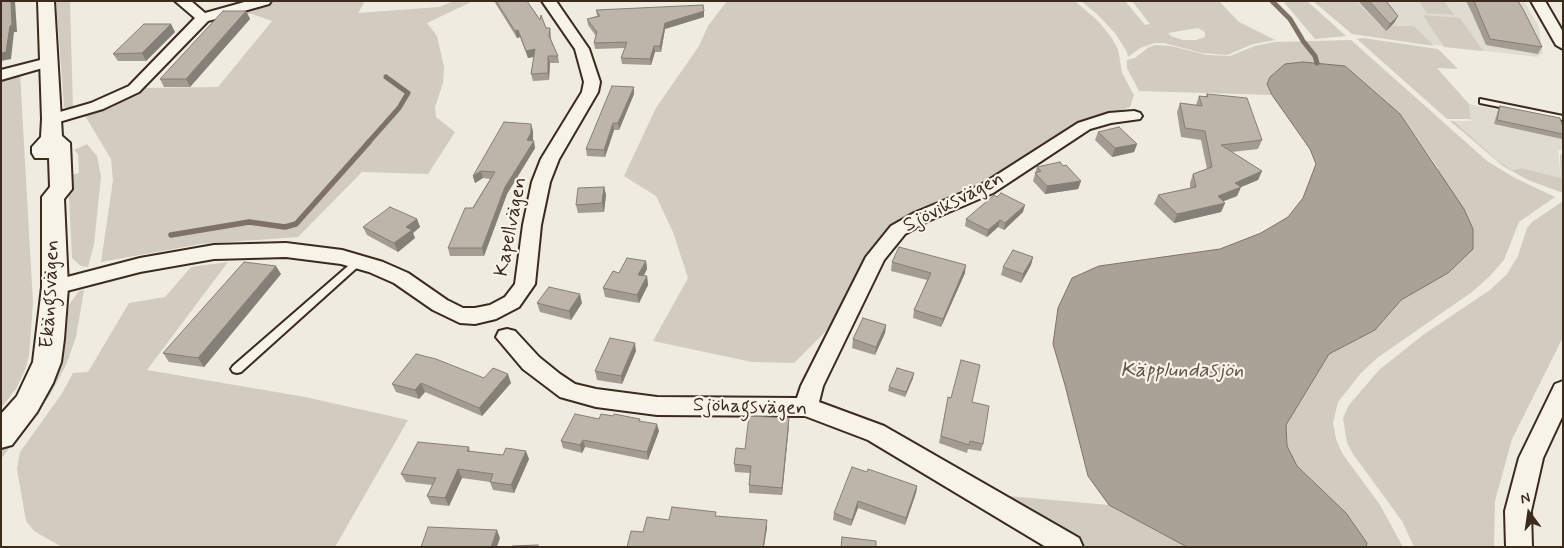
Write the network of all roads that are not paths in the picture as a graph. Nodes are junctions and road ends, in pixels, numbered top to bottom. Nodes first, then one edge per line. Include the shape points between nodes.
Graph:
1 (46, 1) edge
2 (182, 1) edge
3 (264, 1) edge
4 (549, 1) edge
5 (1538, 1) edge
6 (203, 18) junction
7 (1563, 45) edge
8 (48, 62) junction
9 (1, 75) edge
10 (1483, 101) dead end
11 (1134, 116) dead end
12 (1563, 118) edge
13 (51, 129) junction
14 (358, 262) junction
15 (55, 287) junction
16 (507, 337) dead end
17 (237, 369) dead end
18 (1563, 390) edge
19 (806, 407) junction
20 (1, 436) edge
21 (1070, 547) edge
22 (1519, 547) edge

1 - 8 street, Ekängsvägen
2 - 6 street
3 - 6 street
4 - 14 street, Kapellvägen via 582,49 592,82 541,182 525,284 521,292 512,302 496,311 475,316 460,315 401,278
5 - 7 street
6 - 13 street via 134,89
8 - 9 street
8 - 13 street, Ekängsvägen
10 - 12 lane
11 - 19 street, Sjöviksvägen via 1109,118 1079,128 987,189 898,230 876,257 812,386
13 - 15 street, Ekängsvägen via 43,147 44,193 53,197
14 - 15 street, Kapellvägen via 286,250 214,252 130,267
14 - 17 lane
15 - 20 street, Ekängsvägen via 47,362 27,404
16 - 19 street, Sjöhagsvägen via 531,364 552,380 568,390 596,398 657,406
18 - 22 street via 1531,458 1518,511
19 - 21 street, Sjöhagsvägen via 876,433

